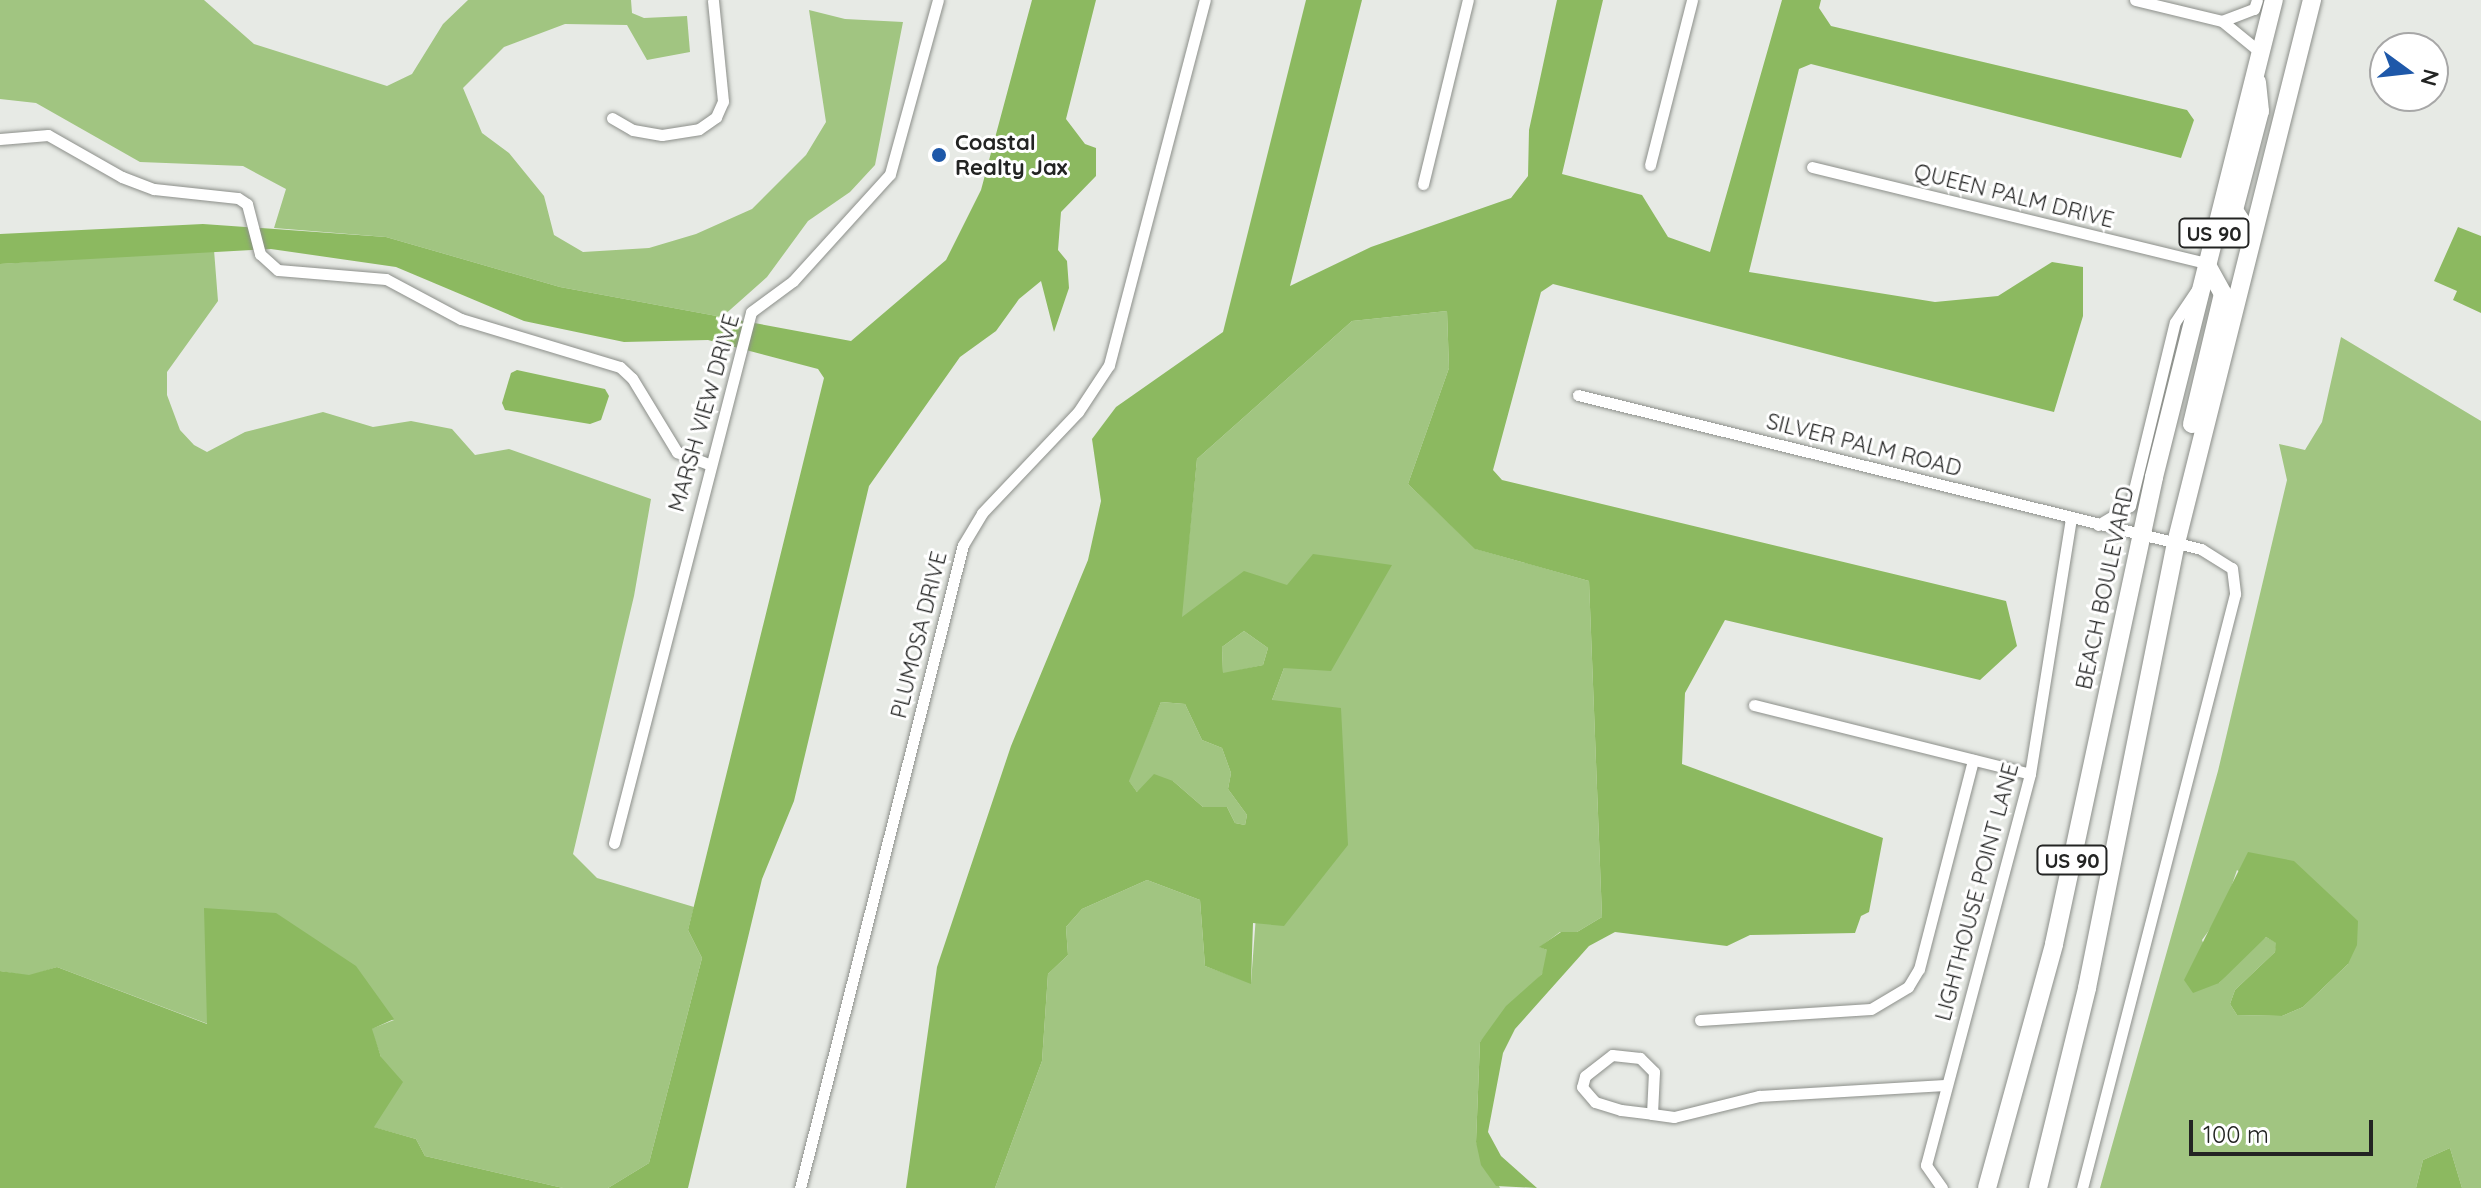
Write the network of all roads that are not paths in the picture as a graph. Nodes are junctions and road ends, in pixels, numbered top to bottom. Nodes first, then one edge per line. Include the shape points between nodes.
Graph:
1 (713, 0) edge
2 (938, 0) edge
3 (1205, 0) edge
4 (1468, 0) edge
5 (1692, 0) edge
6 (2135, 0) edge
7 (2257, 0) edge
8 (2274, 0) edge
9 (2312, 0) edge
10 (2222, 21) junction
11 (2260, 52) junction
12 (2255, 72) junction
13 (612, 118) dead end
14 (0, 139) edge
15 (1650, 165) dead end
16 (1812, 167) dead end
17 (1423, 184) dead end
18 (2252, 238) junction
19 (2206, 263) junction
20 (2202, 282) junction
21 (1578, 395) dead end
22 (709, 464) junction
23 (2191, 482) junction
24 (2071, 518) junction
25 (2098, 525) junction
26 (2141, 535) junction
27 (2176, 543) junction
28 (1754, 705) dead end
29 (1973, 760) junction
30 (2030, 774) junction
31 (614, 843) dead end
32 (1700, 1020) dead end
33 (1945, 1085) junction
34 (1652, 1114) junction
35 (1988, 1185) edge
36 (800, 1188) edge
37 (1942, 1188) edge
38 (2038, 1188) edge
39 (2082, 1188) edge

1 - 13 street via 723,101 716,117 699,129 662,135 633,130
2 - 22 street, MARSH VIEW DRIVE via 890,174 793,281 751,312
3 - 36 street, PLUMOSA DRIVE via 1109,365 1078,412 982,513 963,545
4 - 17 street
5 - 15 street
6 - 10 street
7 - 10 street via 2254,9
8 - 11 highway, BEACH BOULEVARD / US 90
9 - 18 highway, US 90
10 - 11 street
11 - 12 highway, BEACH BOULEVARD / US 90
12 - 18 highway via 2260,111 2234,210
12 - 19 highway, BEACH BOULEVARD / US 90
14 - 22 street via 48,135 154,189 238,198 252,215 260,254 278,270 386,279 461,319 620,367 677,452
16 - 19 street, QUEEN PALM DRIVE
18 - 23 highway, US 90
19 - 20 highway, BEACH BOULEVARD / US 90
19 - 23 highway via 2223,294 2187,444
20 - 25 street via 2175,322 2130,506
20 - 26 highway, BEACH BOULEVARD / US 90
21 - 24 street, SILVER PALM ROAD
22 - 31 street, MARSH VIEW DRIVE
23 - 27 highway, US 90
24 - 25 street, SILVER PALM ROAD
24 - 30 street, LIGHTHOUSE POINT LANE
25 - 26 street, SILVER PALM ROAD
26 - 27 street, SILVER PALM ROAD
26 - 35 highway, BEACH BOULEVARD / US 90 via 2054,944
27 - 38 highway, US 90 via 2065,1084
27 - 39 street, SILVER PALM ROAD via 2220,557 2232,568 2235,594
28 - 29 street
29 - 30 street
29 - 32 street via 1919,969 1908,987 1886,1005 1871,1009
30 - 33 street, LIGHTHOUSE POINT LANE via 2004,886
33 - 34 street via 1759,1096 1693,1115
33 - 37 street, LIGHTHOUSE POINT LANE via 1926,1165
34 - 34 street via 1595,1102 1582,1087 1585,1076 1612,1055 1640,1058 1654,1072

